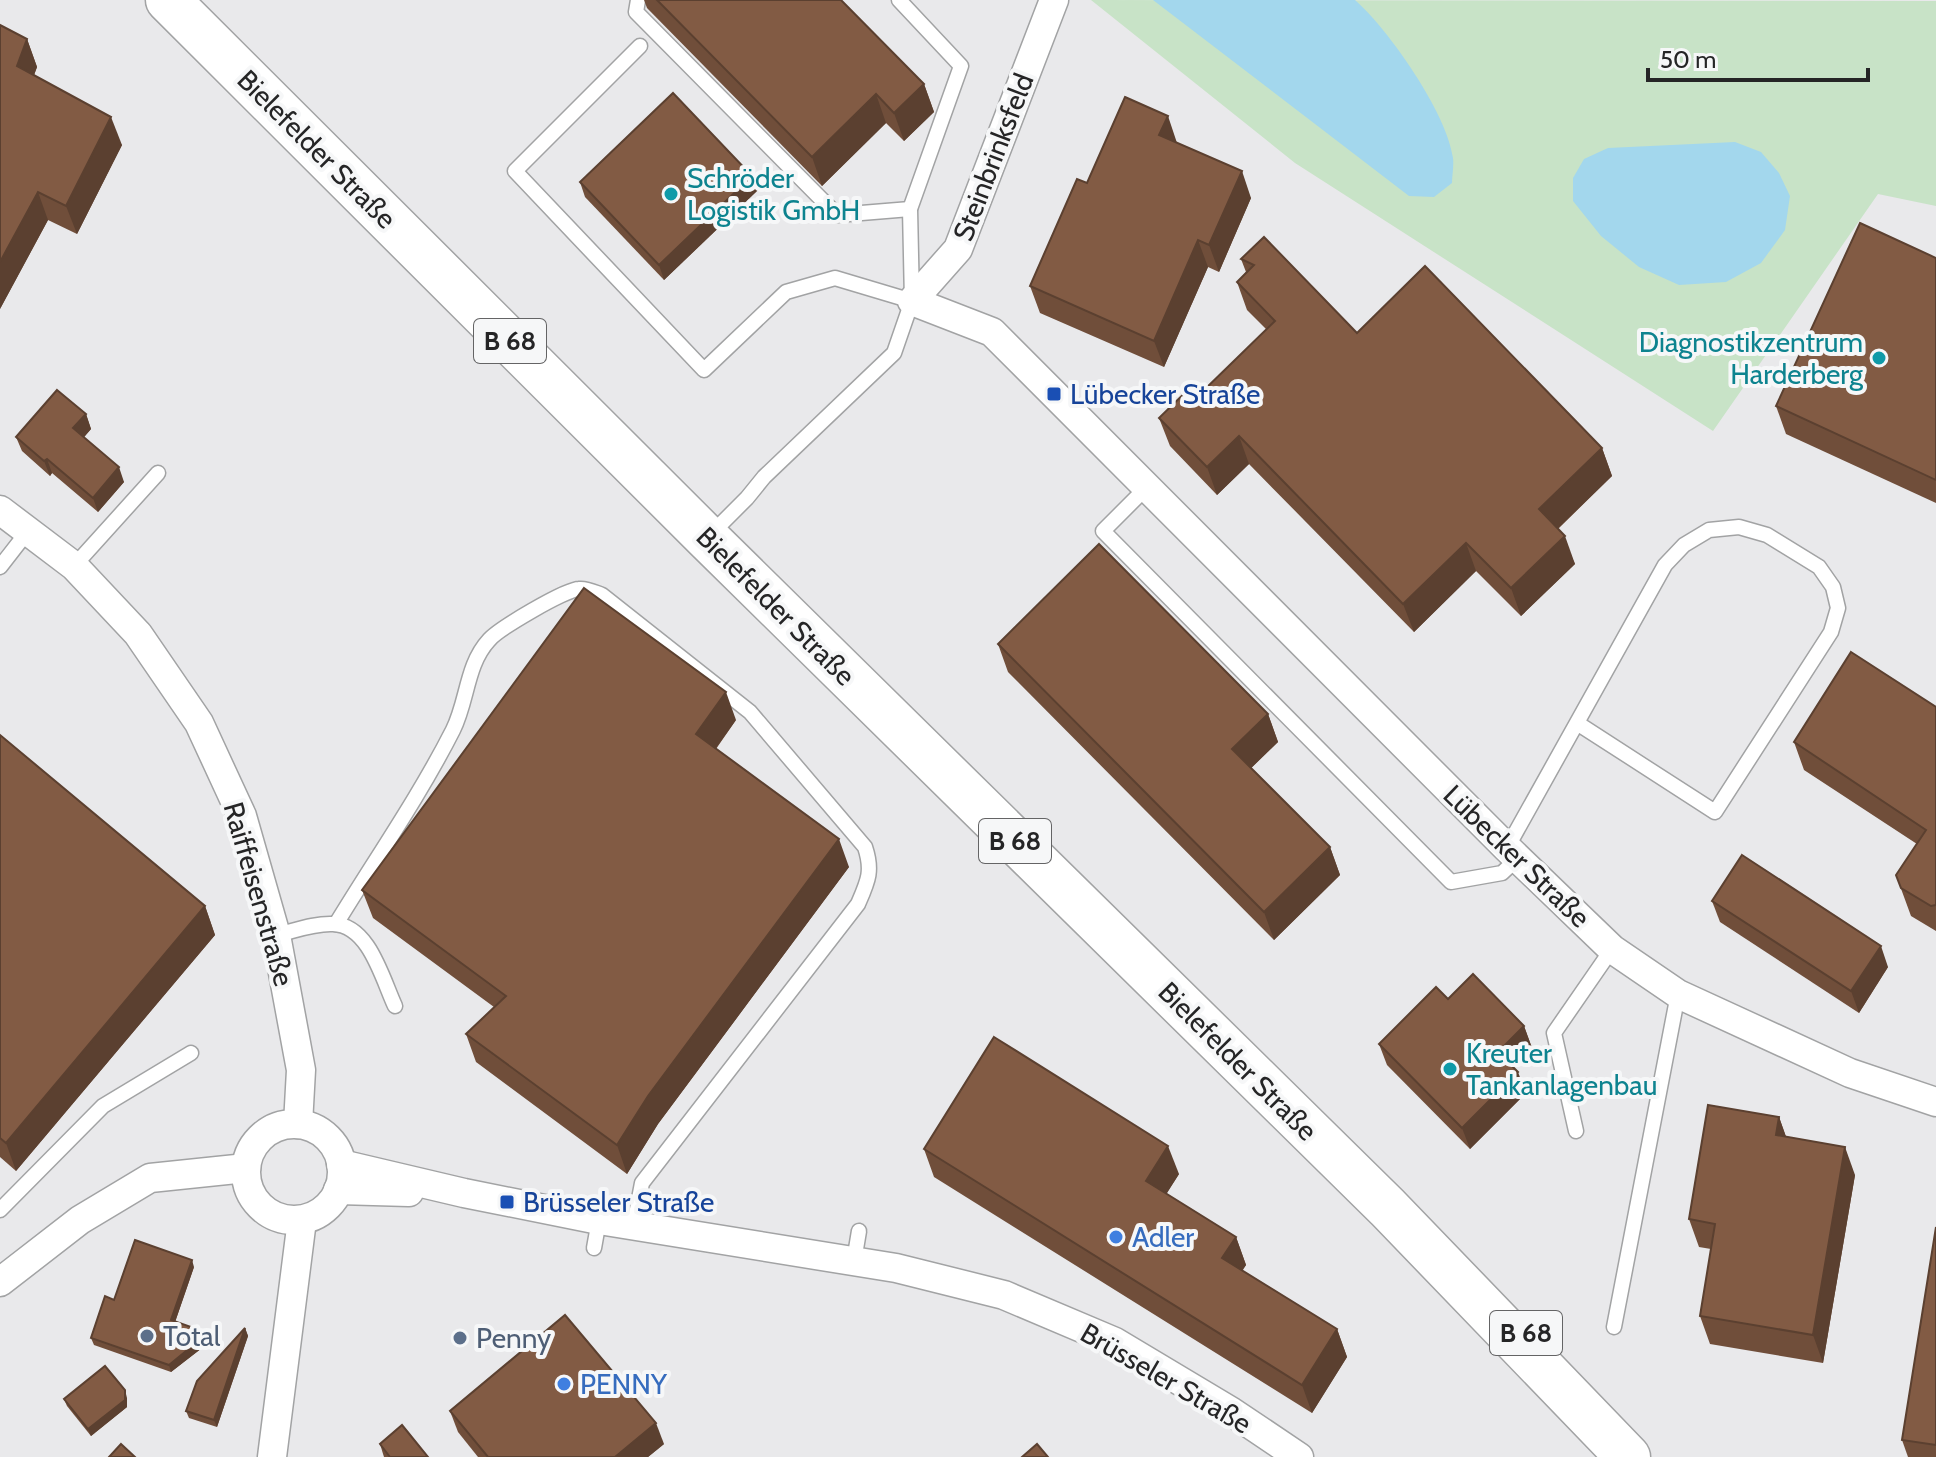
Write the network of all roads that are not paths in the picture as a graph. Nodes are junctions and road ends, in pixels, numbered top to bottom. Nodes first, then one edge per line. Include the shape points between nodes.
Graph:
1 (168, 0) edge
2 (638, 0) edge
3 (899, 0) edge
4 (1054, 0) edge
5 (640, 46) dead end
6 (910, 209) junction
7 (912, 301) junction
8 (158, 473) dead end
9 (1147, 487) junction
10 (0, 510) edge
11 (28, 531) junction
12 (707, 538) junction
13 (74, 566) junction
14 (0, 567) edge
15 (1577, 723) junction
16 (1512, 853) junction
17 (336, 924) junction
18 (276, 935) junction
19 (1612, 949) junction
20 (1678, 994) junction
21 (395, 1006) dead end
22 (191, 1053) dead end
23 (1936, 1102) edge
24 (298, 1124) junction
25 (1576, 1131) dead end
26 (246, 1168) junction
27 (340, 1177) junction
28 (1388, 1208) junction
29 (0, 1210) edge
30 (302, 1220) junction
31 (599, 1220) junction
32 (634, 1225) junction
33 (859, 1231) dead end
34 (594, 1248) dead end
35 (854, 1261) junction
36 (6, 1267) edge
37 (1614, 1327) dead end
38 (272, 1457) edge
39 (1299, 1457) edge
40 (1628, 1457) edge
41 (1664, 1457) edge

1 - 12 main road, Bielefelder Straße / B 68
2 - 6 lane via 636,12 837,215
3 - 6 lane via 961,66
4 - 7 street, Steinbrinksfeld via 958,249
5 - 7 lane via 515,171 704,370 786,292 835,278
6 - 7 lane
7 - 9 street, Lübecker Straße via 992,332
7 - 12 lane via 894,353
8 - 13 lane
9 - 16 street, Lübecker Straße
9 - 16 lane via 1103,531 1451,882 1502,873
10 - 11 street, Raiffeisenstraße
11 - 13 street, Raiffeisenstraße
11 - 14 lane
12 - 28 main road, Bielefelder Straße / B 68
13 - 18 street, Raiffeisenstraße via 138,634 199,723 242,816
15 - 15 lane via 1665,565 1709,530 1739,527 1767,535 1819,567 1833,587 1838,608 1831,632 1715,812
15 - 16 lane
16 - 19 street, Lübecker Straße
17 - 18 lane
17 - 21 lane via 368,945
17 - 32 lane via 455,726 475,658 491,637 562,594 577,589 602,595 750,712 865,847 870,862 866,884 858,904 642,1183
18 - 24 street, Raiffeisenstraße via 301,1070
19 - 20 street, Lübecker Straße
19 - 25 lane via 1554,1033
20 - 23 street, Lübecker Straße via 1850,1073
20 - 37 lane
22 - 29 lane via 103,1106
24 - 26 street via 283,1125 257,1141
24 - 27 street via 313,1128 336,1149
26 - 30 street via 247,1183 261,1207 273,1216
26 - 36 street via 150,1178
27 - 30 street via 330,1204
27 - 31 street, Brüsseler Straße via 464,1193
28 - 40 main road, Bielefelder Straße / B 68
28 - 41 main road, Bielefelder Straße / B 68
30 - 38 street
31 - 32 street, Brüsseler Straße
31 - 34 lane
32 - 35 street, Brüsseler Straße
33 - 35 lane
35 - 39 street, Brüsseler Straße via 1004,1295 1115,1342

